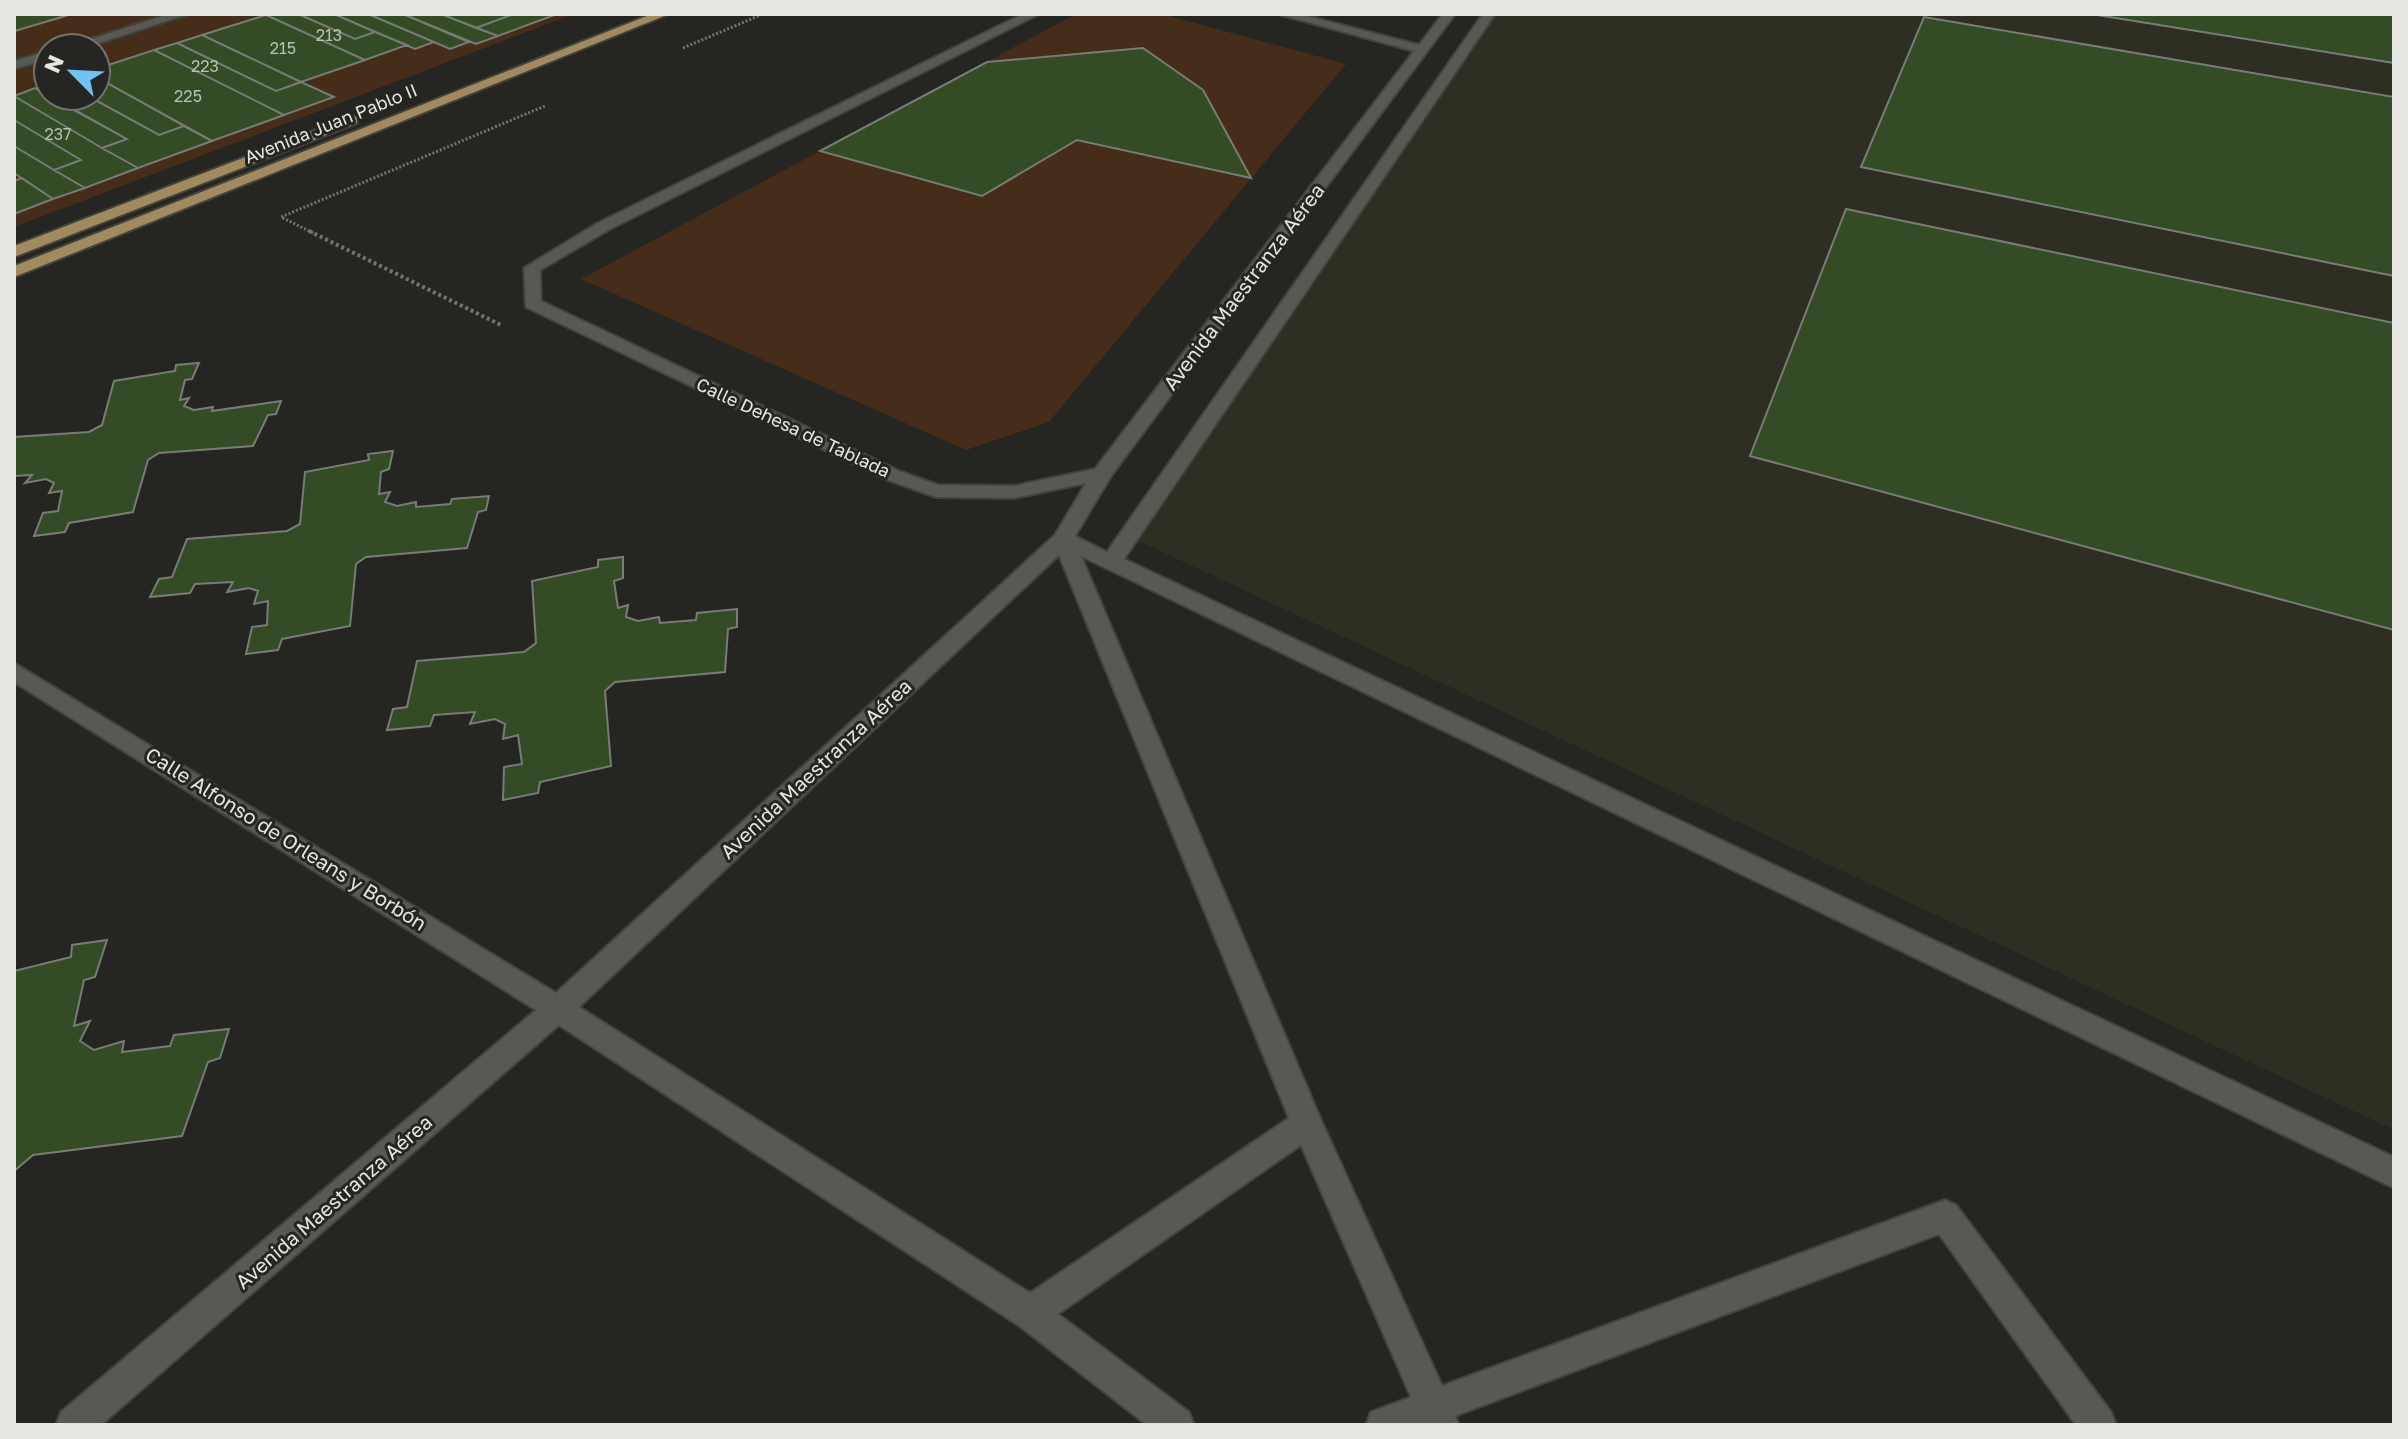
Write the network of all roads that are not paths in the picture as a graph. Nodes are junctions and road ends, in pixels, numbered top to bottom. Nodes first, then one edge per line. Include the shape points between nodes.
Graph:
1 (182, 14) edge
2 (622, 14) edge
3 (663, 14) edge
4 (1033, 14) edge
5 (1284, 14) edge
6 (1449, 14) edge
7 (1489, 14) edge
8 (112, 35) edge
9 (1424, 50) junction
10 (459, 78) dead end
11 (369, 113) dead end
12 (14, 252) edge
13 (14, 272) edge
14 (1102, 474) junction
15 (1063, 539) junction
16 (1111, 562) junction
17 (14, 671) edge
18 (558, 1009) junction
19 (1307, 1123) junction
20 (2394, 1173) edge
21 (1030, 1313) junction
22 (1437, 1416) edge
23 (74, 1425) edge
24 (1176, 1425) edge
25 (1384, 1425) edge
26 (2098, 1425) edge

1 - 8 street
2 - 10 main road
3 - 13 main road, Avenida Juan Pablo II
4 - 14 street, Calle Dehesa de Tablada via 604,226 532,268 532,303 892,475 936,491 1014,492
5 - 9 street
6 - 9 street, Avenida Maestranza Aérea
7 - 16 street
9 - 14 street, Avenida Maestranza Aérea
11 - 12 main road, Avenida Juan Pablo II
14 - 15 street, Avenida Maestranza Aérea
15 - 16 street
15 - 18 street, Avenida Maestranza Aérea
15 - 19 street
16 - 20 street
17 - 18 street, Calle Alfonso de Orleans y Borbón
18 - 21 street, Calle Alfonso de Orleans y Borbón
18 - 23 street, Avenida Maestranza Aérea
19 - 21 street
19 - 22 street
21 - 24 street, Calle Alfonso de Orleans y Borbón
22 - 25 street
22 - 26 street via 1945,1216

